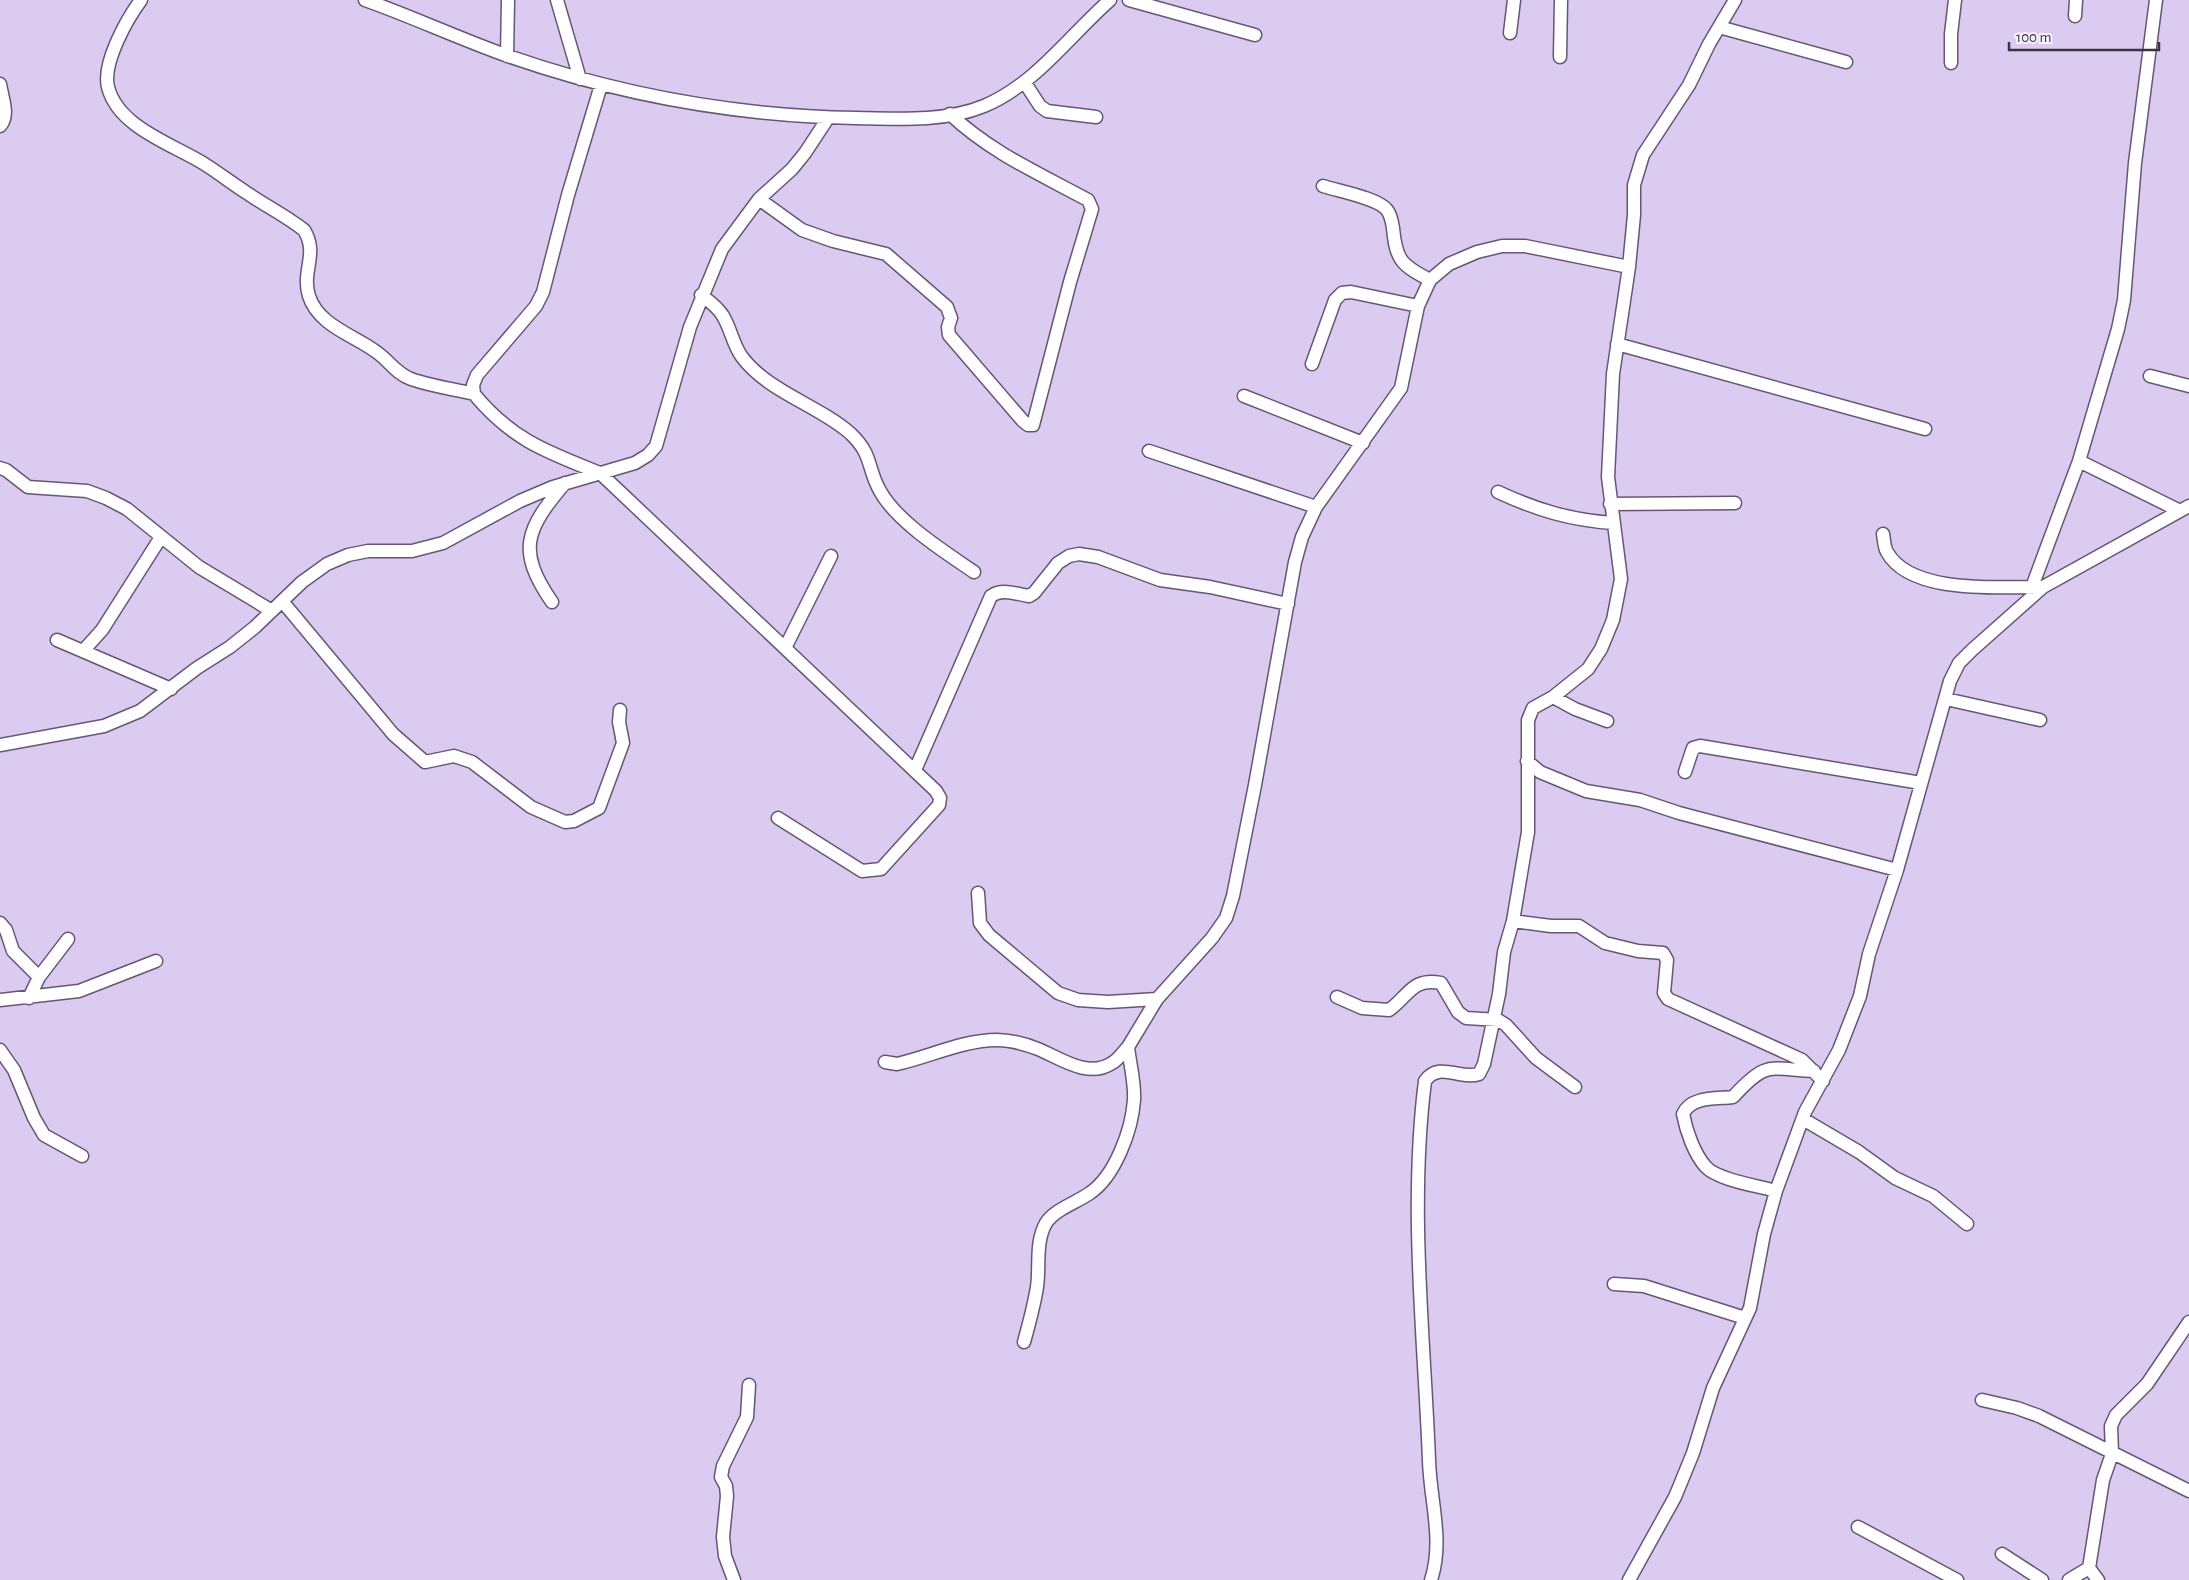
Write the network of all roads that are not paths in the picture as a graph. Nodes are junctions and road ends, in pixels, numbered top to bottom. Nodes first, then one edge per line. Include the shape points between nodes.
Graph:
1 (141, 0) edge
2 (365, 0) edge
3 (508, 0) edge
4 (557, 0) edge
5 (1110, 0) edge
6 (1129, 0) edge
7 (1514, 0) edge
8 (1561, 0) edge
9 (1735, 0) edge
10 (1955, 0) edge
11 (2076, 0) edge
12 (2156, 0) edge
13 (2075, 16) dead end
14 (1719, 27) junction
15 (1510, 33) dead end
16 (1255, 35) dead end
17 (507, 56) junction
18 (1560, 57) dead end
19 (1846, 62) dead end
20 (1951, 63) dead end
21 (580, 79) junction
22 (1026, 83) junction
23 (0, 84) edge
24 (601, 85) junction
25 (950, 114) junction
26 (1096, 117) dead end
27 (828, 118) junction
28 (0, 126) edge
29 (1323, 186) dead end
30 (759, 199) junction
31 (1629, 267) junction
32 (1430, 280) junction
33 (701, 295) junction
34 (1418, 306) junction
35 (1616, 344) junction
36 (1312, 364) dead end
37 (2150, 376) dead end
38 (2189, 386) edge
39 (474, 394) junction
40 (1244, 396) dead end
41 (1925, 430) dead end
42 (1363, 443) junction
43 (1149, 451) dead end
44 (2079, 461) junction
45 (0, 468) edge
46 (600, 473) junction
47 (565, 483) junction
48 (1498, 492) dead end
49 (1736, 503) dead end
50 (1610, 504) junction
51 (1316, 507) junction
52 (2185, 509) edge
53 (1613, 523) junction
54 (1883, 534) dead end
55 (160, 537) junction
56 (831, 556) dead end
57 (974, 572) dead end
58 (2037, 587) junction
59 (282, 600) junction
60 (552, 602) dead end
61 (1288, 604) junction
62 (272, 611) junction
63 (57, 640) dead end
64 (785, 648) junction
65 (84, 652) junction
66 (171, 689) junction
67 (1553, 697) junction
68 (1946, 699) junction
69 (620, 710) dead end
70 (2040, 720) dead end
71 (1607, 721) dead end
72 (1, 742) edge
73 (1527, 761) junction
74 (915, 770) junction
75 (1685, 772) dead end
76 (1921, 783) junction
77 (778, 818) dead end
78 (1897, 870) junction
79 (978, 893) dead end
80 (1514, 921) junction
81 (0, 923) edge
82 (68, 939) dead end
83 (156, 961) dead end
84 (39, 977) junction
85 (1337, 997) dead end
86 (29, 998) junction
87 (1157, 999) junction
88 (0, 1000) edge
89 (1494, 1021) junction
90 (1128, 1047) junction
91 (0, 1050) edge
92 (885, 1062) dead end
93 (1814, 1071) junction
94 (1823, 1081) junction
95 (1575, 1087) dead end
96 (1803, 1119) junction
97 (82, 1156) dead end
98 (1776, 1190) junction
99 (1967, 1224) dead end
100 (1614, 1284) dead end
101 (1746, 1318) junction
102 (2189, 1322) edge
103 (1024, 1342) dead end
104 (749, 1385) dead end
105 (1982, 1400) dead end
106 (2112, 1454) junction
107 (2189, 1491) edge
108 (1858, 1526) dead end
109 (2002, 1554) dead end
110 (2089, 1568) junction
111 (734, 1580) edge
112 (1431, 1580) edge
113 (1628, 1580) edge
114 (1957, 1580) edge
115 (2042, 1580) edge
116 (2069, 1580) edge
117 (2098, 1580) edge

1 - 39 street via 112,54 108,86 119,108 149,134 206,165 304,230 312,247 307,274 308,295 332,326 377,352 397,372 411,379
2 - 17 street
3 - 17 street
4 - 21 street
5 - 22 street via 1084,22
6 - 16 street
7 - 15 street
8 - 18 street
9 - 14 street
10 - 20 street
11 - 13 street
12 - 44 street via 2135,163 2124,300
14 - 19 street
14 - 31 street via 1690,85 1643,155 1634,185
17 - 21 street
21 - 24 street
22 - 25 street via 983,106
22 - 26 street via 1040,106 1047,111
23 - 28 street via 5,111
24 - 27 street via 729,110
24 - 39 street via 568,195 544,292 536,306 477,375
25 - 27 street via 924,118
25 - 30 street via 1015,162 1088,200 1092,209 1033,425 1023,421 949,336 951,318 947,307 886,254 802,230
27 - 30 street via 792,169
29 - 32 street via 1376,202 1387,209 1392,219 1395,251 1413,271
30 - 33 street via 722,249
31 - 32 street via 1525,246 1502,246 1449,264
31 - 35 street
32 - 34 street
33 - 46 street via 656,446 635,464
33 - 57 street via 723,316 742,358 759,374 849,433 866,450 879,490 890,505 928,539
34 - 36 street via 1351,292 1342,293 1335,300
34 - 42 street via 1401,388
35 - 41 street
35 - 50 street via 1608,476
37 - 38 street
39 - 46 street via 514,434
40 - 42 street
42 - 51 street
43 - 51 street
44 - 52 street
44 - 58 street
45 - 55 street via 28,487 87,491 106,498 127,509
46 - 47 street
46 - 64 street
47 - 59 street via 520,500 443,543 412,550 348,555 327,564
47 - 60 street via 546,506 532,531 528,548 536,577
48 - 53 street via 1533,508 1581,521
49 - 50 street
50 - 53 street
51 - 61 street via 1302,537
52 - 58 street
53 - 67 street via 1621,579 1612,620 1601,649 1588,669
54 - 58 street via 1886,551 1896,564 1923,578 1951,584
55 - 62 street via 199,567
55 - 65 street via 102,630
56 - 64 street
58 - 68 street via 1959,663
59 - 62 street
59 - 69 street via 393,734 417,757 425,762 454,756 472,762 531,807 565,822 587,816 599,808 623,743 618,722
61 - 74 street via 1160,580 1098,557 1069,556 1058,563 1029,596 996,592 991,596
61 - 87 street via 1226,918
62 - 66 street via 236,642
63 - 65 street
64 - 74 street
65 - 66 street
66 - 72 street via 140,712 104,726
67 - 71 street
67 - 73 street via 1533,708 1528,720
68 - 70 street
68 - 76 street
73 - 78 street via 1540,772 1586,791 1640,800 1679,814
73 - 80 street via 1528,832
74 - 77 street via 936,791 939,805 881,869 862,871
75 - 76 street via 1690,753 1700,746
76 - 78 street
78 - 94 street via 1869,954 1860,996
79 - 87 street via 980,923 1058,992 1078,1000
80 - 89 street via 1504,952
80 - 93 street via 1579,926 1605,943 1663,953 1667,960 1664,994 1668,999 1802,1060
81 - 84 street via 13,951
82 - 84 street
83 - 86 street via 79,992
84 - 86 street
85 - 89 street via 1362,1008 1389,1010 1407,992 1431,981 1441,983 1458,1012 1466,1018
86 - 88 street
87 - 90 street
89 - 95 street via 1506,1025 1536,1058
89 - 112 street via 1479,1074 1472,1076 1441,1070 1430,1073 1425,1081 1422,1107 1418,1274 1429,1476 1438,1536
90 - 92 street via 1114,1063 1089,1069 1068,1064 1036,1048 996,1040 897,1064
90 - 103 street via 1134,1101 1115,1166 1106,1180 1090,1193 1046,1222 1041,1235 1038,1284
91 - 97 street via 14,1070 44,1134
93 - 94 street
93 - 98 street via 1770,1069 1746,1081 1733,1096 1693,1103 1683,1114 1688,1133 1706,1167 1741,1182
94 - 96 street
96 - 98 street
96 - 99 street via 1895,1178 1933,1196
98 - 101 street
100 - 101 street via 1644,1286
101 - 113 street via 1712,1388 1693,1453 1675,1497
102 - 106 street via 2147,1384 2116,1415 2111,1426
104 - 111 street via 747,1417 723,1466 721,1477 727,1496 723,1537 725,1556
105 - 106 street via 2039,1416
106 - 107 street
106 - 110 street via 2103,1480
108 - 114 street
109 - 115 street
110 - 116 street
110 - 117 street

